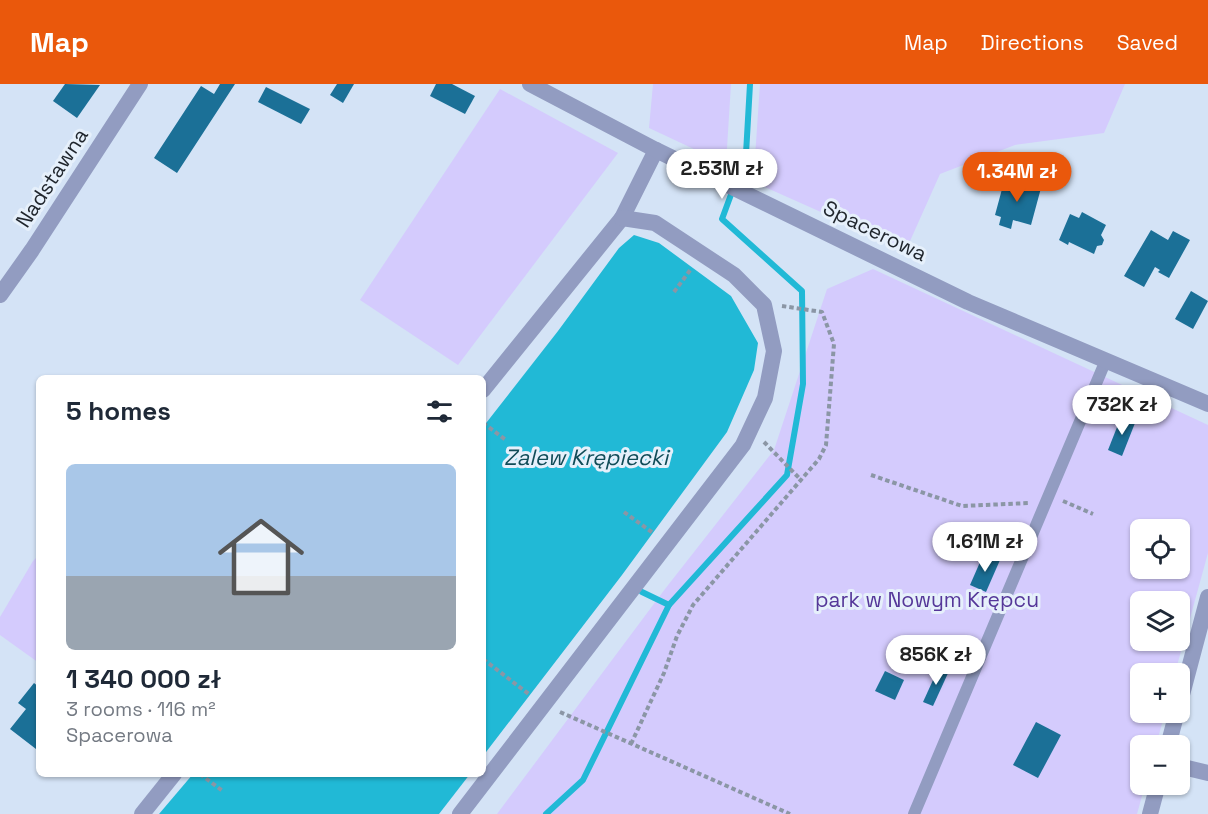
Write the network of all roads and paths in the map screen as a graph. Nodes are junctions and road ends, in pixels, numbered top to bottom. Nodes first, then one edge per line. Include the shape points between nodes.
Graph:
1 (140, 84) edge
2 (530, 84) edge
3 (656, 150) junction
4 (622, 218) junction
5 (703, 254) junction
6 (674, 292) dead end
7 (0, 295) edge
8 (790, 307) dead end
9 (1106, 360) junction
10 (486, 386) edge
11 (1208, 404) edge
12 (486, 425) edge
13 (506, 440) dead end
14 (777, 454) dead end
15 (872, 475) dead end
16 (799, 478) junction
17 (1047, 499) junction
18 (624, 512) dead end
19 (1093, 514) dead end
20 (668, 544) junction
21 (1207, 604) edge
22 (486, 661) edge
23 (1190, 666) edge
24 (544, 705) junction
25 (631, 744) junction
26 (1190, 769) edge
27 (1208, 773) edge
28 (172, 777) edge
29 (204, 777) edge
30 (224, 792) dead end
31 (1155, 795) edge
32 (142, 814) edge
33 (460, 814) edge
34 (790, 814) edge
35 (914, 814) edge
36 (1150, 814) edge

1 - 7 street, Nadstawna
2 - 3 street, Spacerowa
3 - 4 street
3 - 9 street, Spacerowa via 968,302
4 - 5 street via 655,223
4 - 10 street
5 - 6 path
5 - 20 street via 734,275 764,305 774,351 765,398 743,445
8 - 16 path via 822,312 834,344 826,445 819,459
9 - 11 street, Spacerowa
9 - 17 lane
12 - 13 path
14 - 16 path
15 - 17 path via 962,506
16 - 25 path via 693,605
17 - 19 path
17 - 35 lane
18 - 20 path
20 - 24 street
21 - 23 street
22 - 24 path
24 - 25 path
24 - 33 street
25 - 34 path
26 - 27 street
28 - 32 street
29 - 30 path
31 - 36 street

